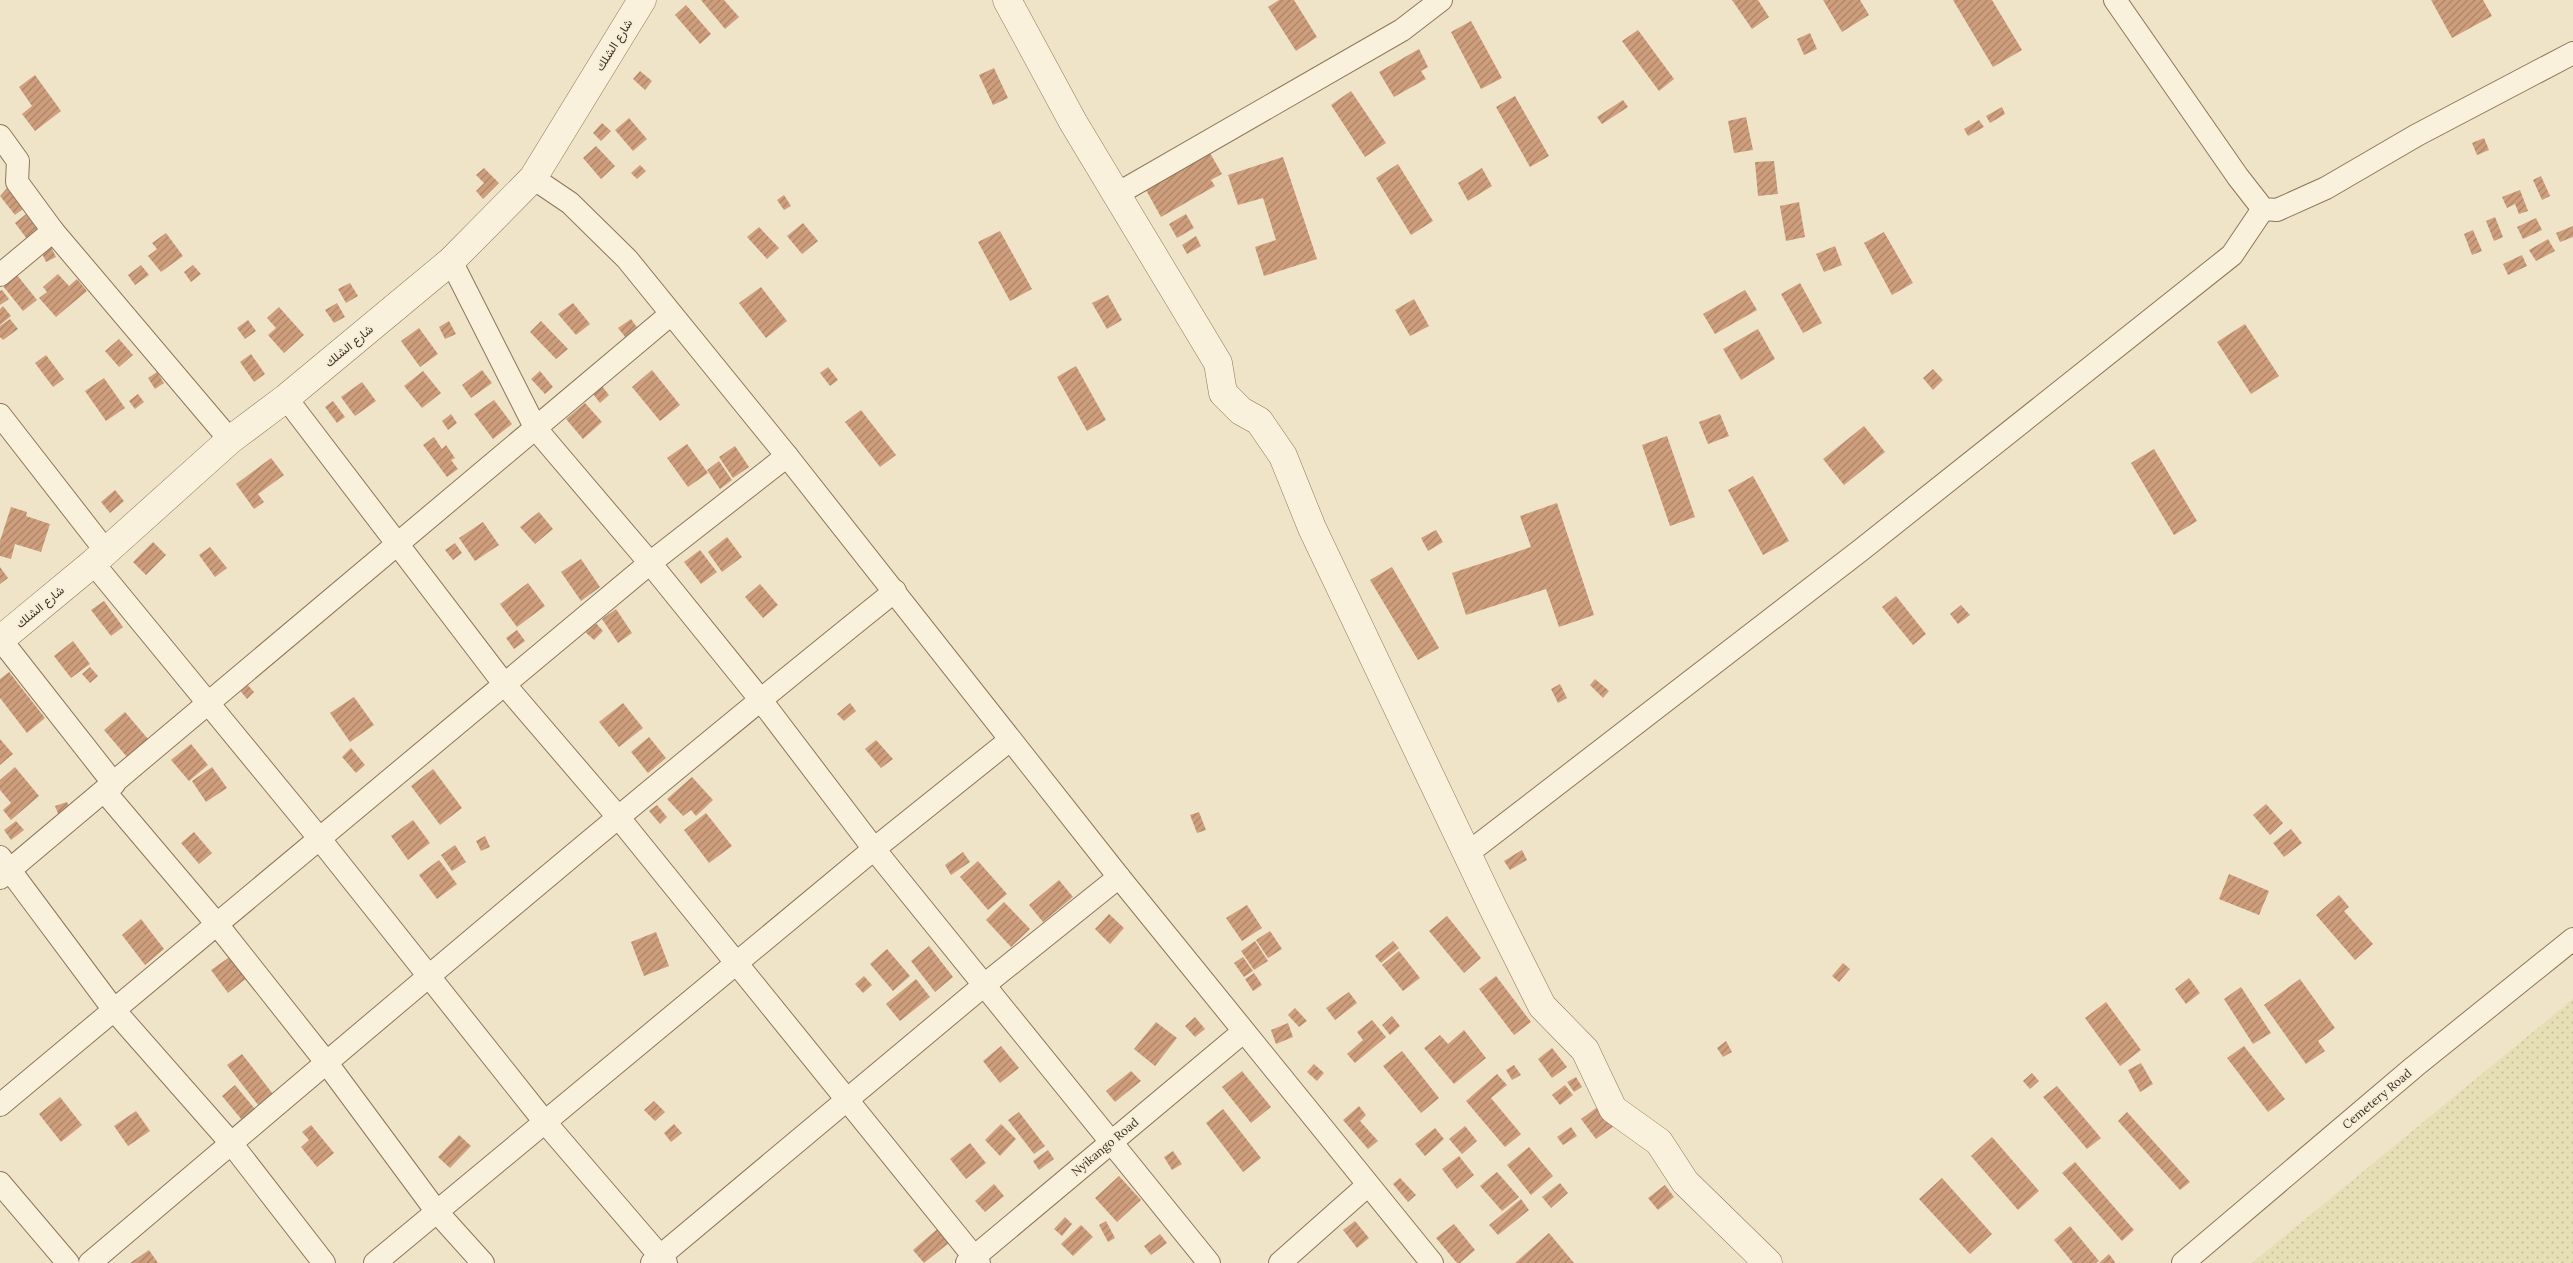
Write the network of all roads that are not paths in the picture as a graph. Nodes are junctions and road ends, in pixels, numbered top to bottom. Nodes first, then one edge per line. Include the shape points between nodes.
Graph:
1 (642, 0) edge
2 (1007, 0) edge
3 (1441, 0) edge
4 (2115, 0) edge
5 (2573, 53) edge
6 (0, 136) edge
7 (533, 178) junction
8 (1117, 194) junction
9 (2263, 209) junction
10 (53, 231) junction
11 (451, 261) junction
12 (0, 275) edge
13 (671, 314) junction
14 (286, 398) junction
15 (0, 415) edge
16 (536, 429) junction
17 (230, 440) junction
18 (787, 456) junction
19 (398, 544) junction
20 (99, 556) junction
21 (650, 562) junction
22 (895, 591) junction
23 (1, 640) edge
24 (505, 685) junction
25 (760, 699) junction
26 (209, 703) junction
27 (1010, 740) junction
28 (109, 788) junction
29 (619, 818) junction
30 (319, 838) junction
31 (874, 849) junction
32 (1468, 852) junction
33 (3, 869) edge
34 (1119, 877) junction
35 (216, 923) junction
36 (2573, 939) edge
37 (737, 963) junction
38 (428, 976) junction
39 (984, 986) junction
40 (114, 1010) junction
41 (1243, 1032) junction
42 (326, 1062) junction
43 (847, 1100) junction
44 (0, 1105) edge
45 (544, 1120) junction
46 (1110, 1142) junction
47 (231, 1144) junction
48 (0, 1183) edge
49 (1368, 1185) junction
50 (437, 1212) junction
51 (659, 1260) edge
52 (973, 1261) edge
53 (68, 1263) edge
54 (90, 1263) edge
55 (324, 1263) edge
56 (375, 1263) edge
57 (483, 1263) edge
58 (1209, 1263) edge
59 (1280, 1263) edge
60 (1432, 1263) edge
61 (1768, 1263) edge
62 (2183, 1263) edge

1 - 7 street, شارع الشلك
2 - 8 street via 1073,122
3 - 8 street via 1402,30
4 - 9 street
5 - 9 street via 2417,135 2326,188 2277,210
6 - 10 street via 18,161 17,182
7 - 11 street, شارع الشلك
7 - 13 street via 570,204 627,259
8 - 32 street via 1218,363 1224,393 1241,411 1259,422 1282,456 1312,528
9 - 32 street via 2232,255 1861,550
10 - 12 street
10 - 17 street
11 - 14 street, شارع الشلك
11 - 16 street
13 - 16 street
13 - 18 street
14 - 17 street, شارع الشلك
14 - 19 street
15 - 20 street
16 - 19 street
16 - 21 street
17 - 20 street, شارع الشلك
18 - 21 street
18 - 22 street
19 - 24 street
19 - 26 street
20 - 23 street, شارع الشلك
20 - 26 street
21 - 24 street
21 - 25 street
22 - 25 street
22 - 27 street
23 - 28 street
24 - 29 street
24 - 30 street
25 - 29 street
25 - 31 street
26 - 28 street
26 - 30 street
27 - 31 street
27 - 34 street
28 - 33 street
28 - 35 street
29 - 37 street
29 - 38 street
30 - 35 street
30 - 38 street
31 - 37 street
31 - 39 street
32 - 61 street via 1542,1006 1585,1050 1613,1109 1659,1142 1685,1182
33 - 40 street
34 - 39 street
34 - 41 street
35 - 40 street
35 - 42 street
36 - 62 street, Cemetery Road
37 - 43 street
37 - 45 street
38 - 42 street
38 - 45 street
39 - 43 street
39 - 46 street
40 - 44 street
40 - 47 street
41 - 46 street, Nyikango Road
41 - 49 street
42 - 47 street
42 - 50 street
43 - 51 street
43 - 52 street
45 - 50 street
45 - 51 street
46 - 52 street, Nyikango Road
46 - 58 street
47 - 54 street
47 - 55 street
48 - 53 street
49 - 59 street
49 - 60 street
50 - 56 street
50 - 57 street

